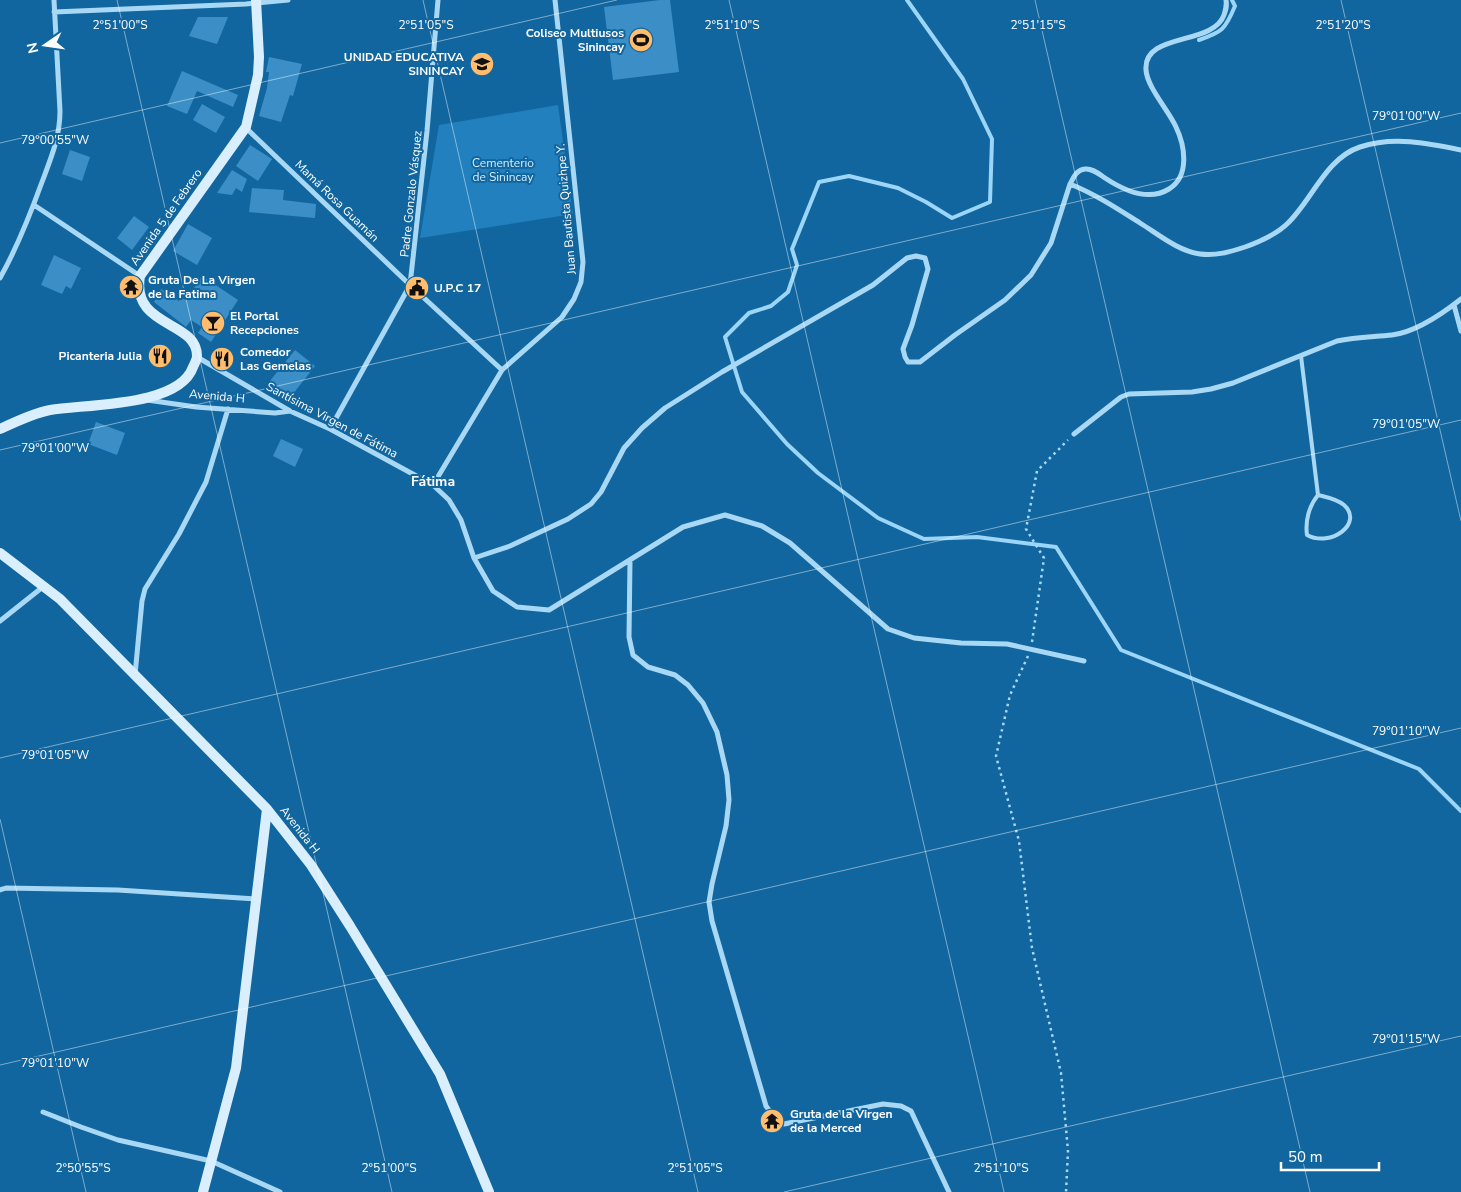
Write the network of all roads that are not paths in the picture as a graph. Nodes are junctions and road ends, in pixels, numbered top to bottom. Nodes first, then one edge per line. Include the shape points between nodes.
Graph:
1 (54, 0) edge
2 (288, 0) edge
3 (438, 0) edge
4 (555, 0) edge
5 (1226, 0) edge
6 (256, 2) edge
7 (54, 12) junction
8 (246, 127) junction
9 (1461, 150) edge
10 (1070, 184) junction
11 (34, 205) junction
12 (140, 276) junction
13 (0, 278) edge
14 (410, 285) junction
15 (1461, 299) edge
16 (1454, 305) junction
17 (1461, 331) edge
18 (1301, 356) junction
19 (197, 357) junction
20 (502, 370) junction
21 (142, 399) junction
22 (228, 409) junction
23 (290, 411) junction
24 (0, 428) edge
25 (330, 429) junction
26 (1074, 434) road end
27 (433, 485) junction
28 (1318, 494) junction
29 (0, 552) edge
30 (474, 558) junction
31 (630, 560) junction
32 (44, 586) junction
33 (0, 621) edge
34 (1084, 661) dead end
35 (136, 676) junction
36 (267, 809) junction
37 (0, 890) edge
38 (257, 899) junction
39 (43, 1112) dead end
40 (211, 1161) junction
41 (203, 1192) edge
42 (280, 1192) edge
43 (489, 1192) edge
44 (949, 1192) edge

1 - 7 street
2 - 6 street
3 - 14 street, Padre Gonzalo Vásquez via 428,131
4 - 20 street, Juan Bautista Quizhpe Y. via 582,262 581,282 562,317
5 - 10 street via 1223,18 1216,26 1161,46 1152,52 1146,63 1146,72 1182,144 1183,171 1178,181 1154,195 1137,193 1124,190 1092,169 1084,169 1076,173
6 - 7 street
6 - 8 street, Avenida 5 de Febrero via 258,75
7 - 11 street via 60,126
8 - 12 street, Avenida 5 de Febrero
8 - 14 street, Mamá Rosa Guamán
9 - 10 street via 1424,142 1387,141 1358,148 1332,165 1287,224 1258,242 1227,254 1200,254 1175,245
10 - 30 street via 1051,243 1030,274 1005,300 920,362 908,362 903,349 928,269 925,258 916,256 907,258 873,285 665,408 624,448 591,504 568,519 510,546
11 - 12 street
11 - 13 street
12 - 19 street, Avenida 5 de Febrero via 140,297 145,306 191,339
14 - 20 street, Mamá Rosa Guamán
14 - 25 street, Padre Gonzalo Vásquez
15 - 16 street
16 - 17 street
16 - 18 street via 1417,327 1337,342
18 - 26 street via 1211,389 1129,394
18 - 28 lane
19 - 21 street via 190,376 177,387
19 - 23 street, Santísima Virgen de Fátima
20 - 27 street, Juan Bautista Quizhpe Y.
21 - 22 street, Avenida H
21 - 24 street via 48,410
22 - 23 street, Avenida H via 274,413
22 - 35 street via 206,482 146,589 142,601
23 - 25 street, Santísima Virgen de Fátima
25 - 27 street, Santísima Virgen de Fátima
27 - 30 street, Santísima Virgen de Fátima via 457,513
28 - 28 lane via 1305,524 1307,535 1315,540 1326,540 1347,527 1349,514 1345,506
29 - 32 street, Avenida H
30 - 31 street, Santísima Virgen de Fátima via 493,591 518,607 548,610
31 - 34 street, Santísima Virgen de Fátima via 683,527 725,514 762,526 790,542 888,629 914,638 1007,644
31 - 44 street via 629,637 633,655 648,667 676,674 702,703 717,732 729,800 712,884 712,921 766,1106 784,1124 884,1104 901,1106 911,1111
32 - 33 street
32 - 35 street, Avenida H
35 - 36 street, Avenida H
36 - 38 street
36 - 43 street, Avenida H via 316,872 440,1074
37 - 38 street via 118,890
38 - 40 street via 236,1068
39 - 40 street via 118,1140
40 - 41 street
40 - 42 street

